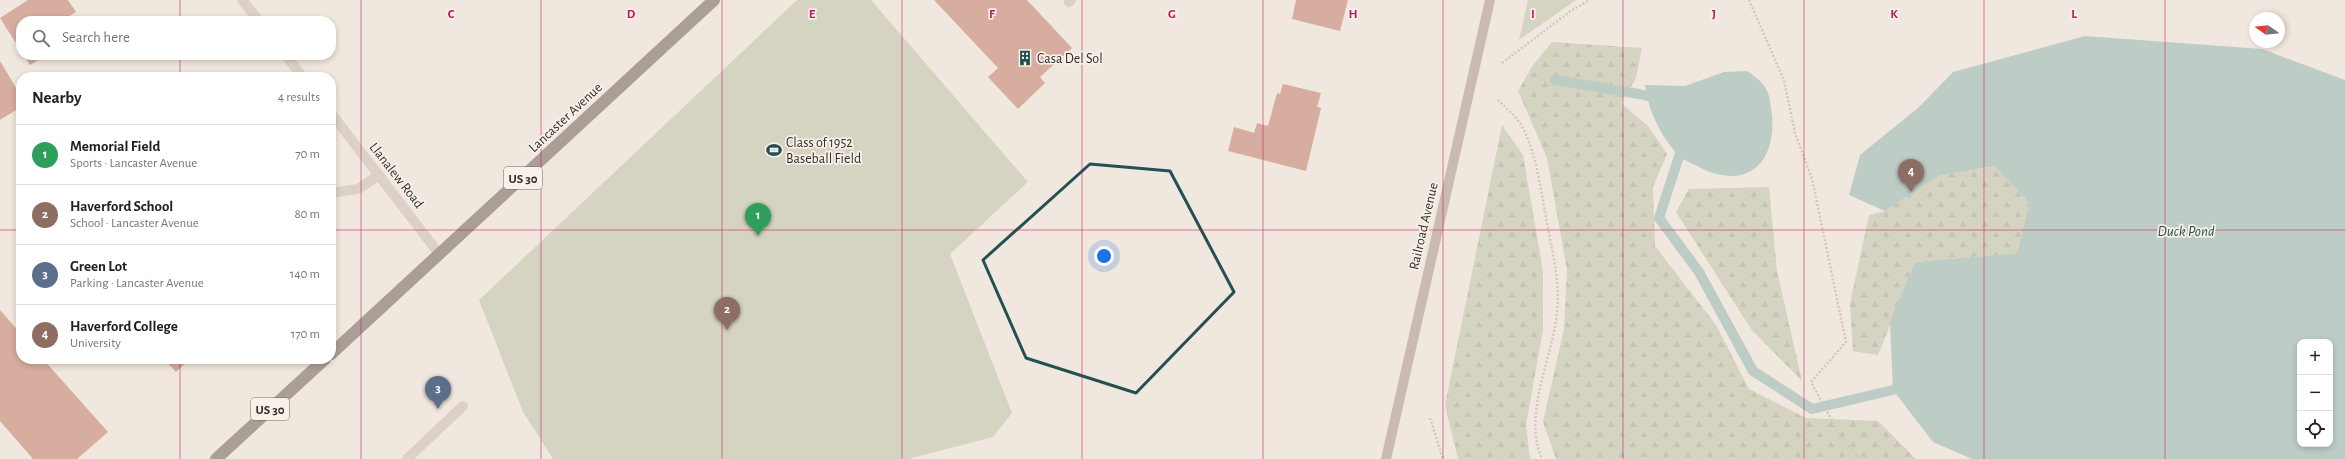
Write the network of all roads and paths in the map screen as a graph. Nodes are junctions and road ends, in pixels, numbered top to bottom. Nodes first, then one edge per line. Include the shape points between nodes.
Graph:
1 (242, 0) edge
2 (714, 0) edge
3 (1490, 0) edge
4 (1590, 0) edge
5 (1749, 0) edge
6 (255, 16) edge
7 (289, 60) edge
8 (1502, 63) dead end
9 (299, 72) edge
10 (1498, 100) dead end
11 (336, 119) edge
12 (379, 175) junction
13 (336, 192) edge
14 (440, 255) junction
15 (336, 349) edge
16 (320, 364) edge
17 (463, 406) dead end
18 (1430, 418) dead end
19 (216, 459) edge
20 (407, 459) edge
21 (1386, 459) edge
22 (1443, 459) edge
23 (1542, 459) edge
24 (1860, 459) edge

1 - 6 street
2 - 14 highway, Lancaster Avenue / US 30
3 - 21 street, Railroad Avenue
4 - 8 path via 1572,10
5 - 24 path via 1784,80 1794,133 1812,179 1846,342 1811,382 1840,435
7 - 9 street
10 - 23 path via 1524,130 1536,165 1556,270 1559,297 1556,321 1535,418 1536,446
11 - 12 street, Llanalew Road
12 - 13 street via 358,189
12 - 14 street, Llanalew Road
14 - 15 highway, Lancaster Avenue / US 30
16 - 19 highway, US 30
17 - 20 street
18 - 22 path

